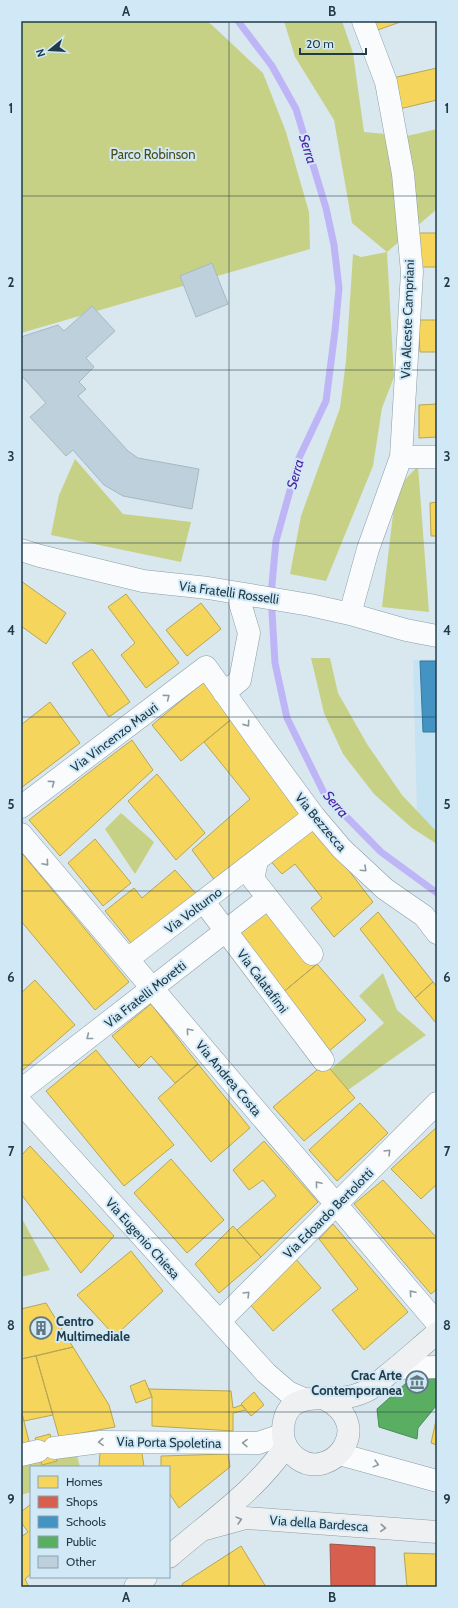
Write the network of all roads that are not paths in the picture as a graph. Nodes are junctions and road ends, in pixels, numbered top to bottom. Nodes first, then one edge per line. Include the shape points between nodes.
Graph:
1 (363, 21) edge
2 (437, 456) edge
3 (401, 457) junction
4 (21, 550) edge
5 (245, 594) junction
6 (350, 614) junction
7 (437, 636) edge
8 (206, 667) joint
9 (224, 693) junction
10 (21, 807) edge
11 (314, 816) junction
12 (21, 834) edge
13 (257, 861) junction
14 (268, 898) junction
15 (204, 902) junction
16 (226, 931) junction
17 (437, 934) edge
18 (312, 954) dead end
19 (128, 960) junction
20 (153, 988) junction
21 (323, 1060) dead end
22 (21, 1090) edge
23 (21, 1103) edge
24 (437, 1103) edge
25 (336, 1205) junction
26 (220, 1321) junction
27 (437, 1323) edge
28 (437, 1333) edge
29 (437, 1367) edge
30 (396, 1368) junction
31 (266, 1373) junction
32 (370, 1389) junction
33 (314, 1399) junction
34 (348, 1432) junction
35 (288, 1441) junction
36 (38, 1451) edge
37 (339, 1454) junction
38 (437, 1481) edge
39 (202, 1530) junction
40 (437, 1532) edge
41 (170, 1556) edge
42 (145, 1578) edge
43 (135, 1587) edge

1 - 3 street, Via Alceste Campriani via 386,82 403,174 412,272
2 - 3 street
3 - 6 street, Via Alceste Campriani via 368,549
4 - 5 street, Via Fratelli Rosselli via 143,581
5 - 6 street, Via Fratelli Rosselli
5 - 9 street via 249,632 240,680
6 - 7 street, Via Fratelli Rosselli
8 - 9 street, Via Bezzecca
10 -> 8 street, Via Vincenzo Mauri
9 -> 11 street, Via Bezzecca
11 - 13 street, Via Volturno
11 -> 17 street, Via Bezzecca via 342,849 385,889 424,916
12 -> 19 street, Via Andrea Costa
13 - 14 street via 253,879
13 - 15 street, Via Volturno
14 - 16 street, Via Fratelli Moretti
14 - 18 street
15 - 16 street, Via Calatafimi
15 - 19 street, Via Volturno
16 - 20 street, Via Fratelli Moretti
16 - 21 street, Via Calatafimi
19 - 20 street, Via Andrea Costa
20 -> 22 street, Via Fratelli Moretti
25 -> 20 street, Via Andrea Costa
23 - 26 street, Via Eugenio Chiesa
25 -> 24 street, Via Edoardo Bertolotti
26 -> 25 street, Via Edoardo Bertolotti
27 -> 25 street, Via Andrea Costa
26 - 31 street, Via Eugenio Chiesa
28 - 30 street
29 - 30 street
30 - 32 street
31 - 33 street, Via Eugenio Chiesa via 288,1392
31 - 35 street, Via Eugenio Chiesa via 278,1402
32 - 33 street via 348,1397
32 - 34 street
33 - 34 street via 335,1404 343,1412
33 - 35 street via 294,1404 288,1412
34 - 37 street via 344,1448
35 -> 36 street, Via Porta Spoletina via 100,1442
35 - 37 street via 310,1464 321,1464
35 - 39 street via 274,1463 249,1489
37 -> 38 street
39 -> 40 street, Via della Bardesca via 246,1518
39 - 41 street
42 - 43 street

